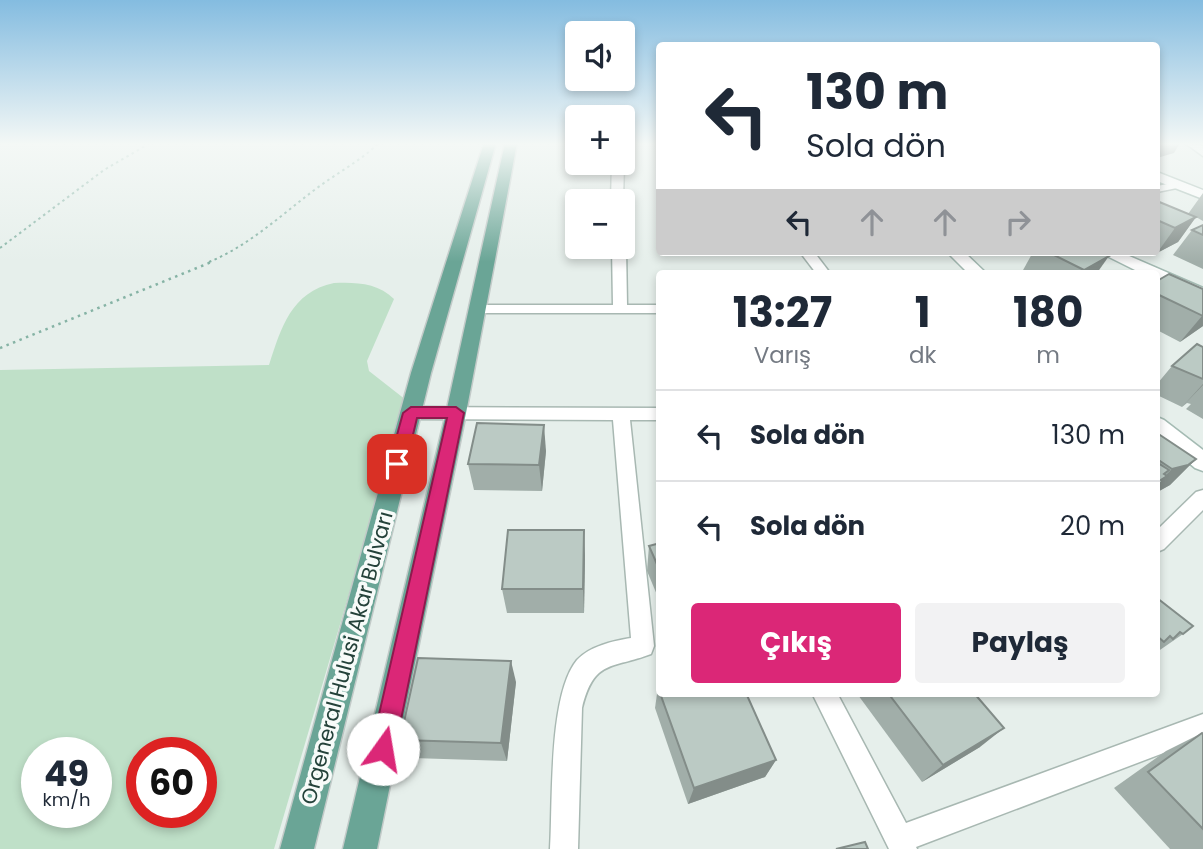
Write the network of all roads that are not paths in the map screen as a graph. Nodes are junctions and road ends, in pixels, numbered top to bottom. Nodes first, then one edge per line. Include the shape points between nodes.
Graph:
1 (479, 183) edge
2 (503, 183) edge
3 (1172, 183) edge
4 (1178, 185) junction
5 (1160, 188) edge
6 (1203, 195) edge
7 (971, 256) edge
8 (1101, 256) edge
9 (1102, 256) edge
10 (619, 259) edge
11 (987, 270) edge
12 (1123, 270) edge
13 (1139, 270) edge
14 (1160, 278) edge
15 (1160, 287) edge
16 (1203, 294) edge
17 (1203, 308) edge
18 (477, 309) junction
19 (620, 309) junction
20 (656, 309) edge
21 (411, 413) junction
22 (456, 413) junction
23 (621, 413) junction
24 (1160, 413) edge
25 (656, 414) edge
26 (1160, 427) edge
27 (1203, 446) edge
28 (1203, 462) edge
29 (1203, 498) edge
30 (1160, 540) edge
31 (826, 697) edge
32 (1193, 737) edge
33 (902, 844) edge
34 (297, 849) edge
35 (360, 849) edge
36 (564, 849) edge

1 - 21 main road, Orgeneral Hulusi Akar Bulvarı
2 - 18 main road
3 - 4 street
4 - 5 street
4 - 6 street
7 - 11 street
8 - 12 street
9 - 13 street
10 - 19 street
14 - 16 street
15 - 17 street
18 - 19 street
18 - 22 main road
19 - 20 street
21 - 22 street
21 - 34 main road, Orgeneral Hulusi Akar Bulvarı
22 - 23 street
22 - 35 main road
23 - 25 street
23 - 36 street via 643,646 595,658 573,692
24 - 27 street
26 - 28 street
29 - 30 street
31 - 33 street
32 - 33 street

